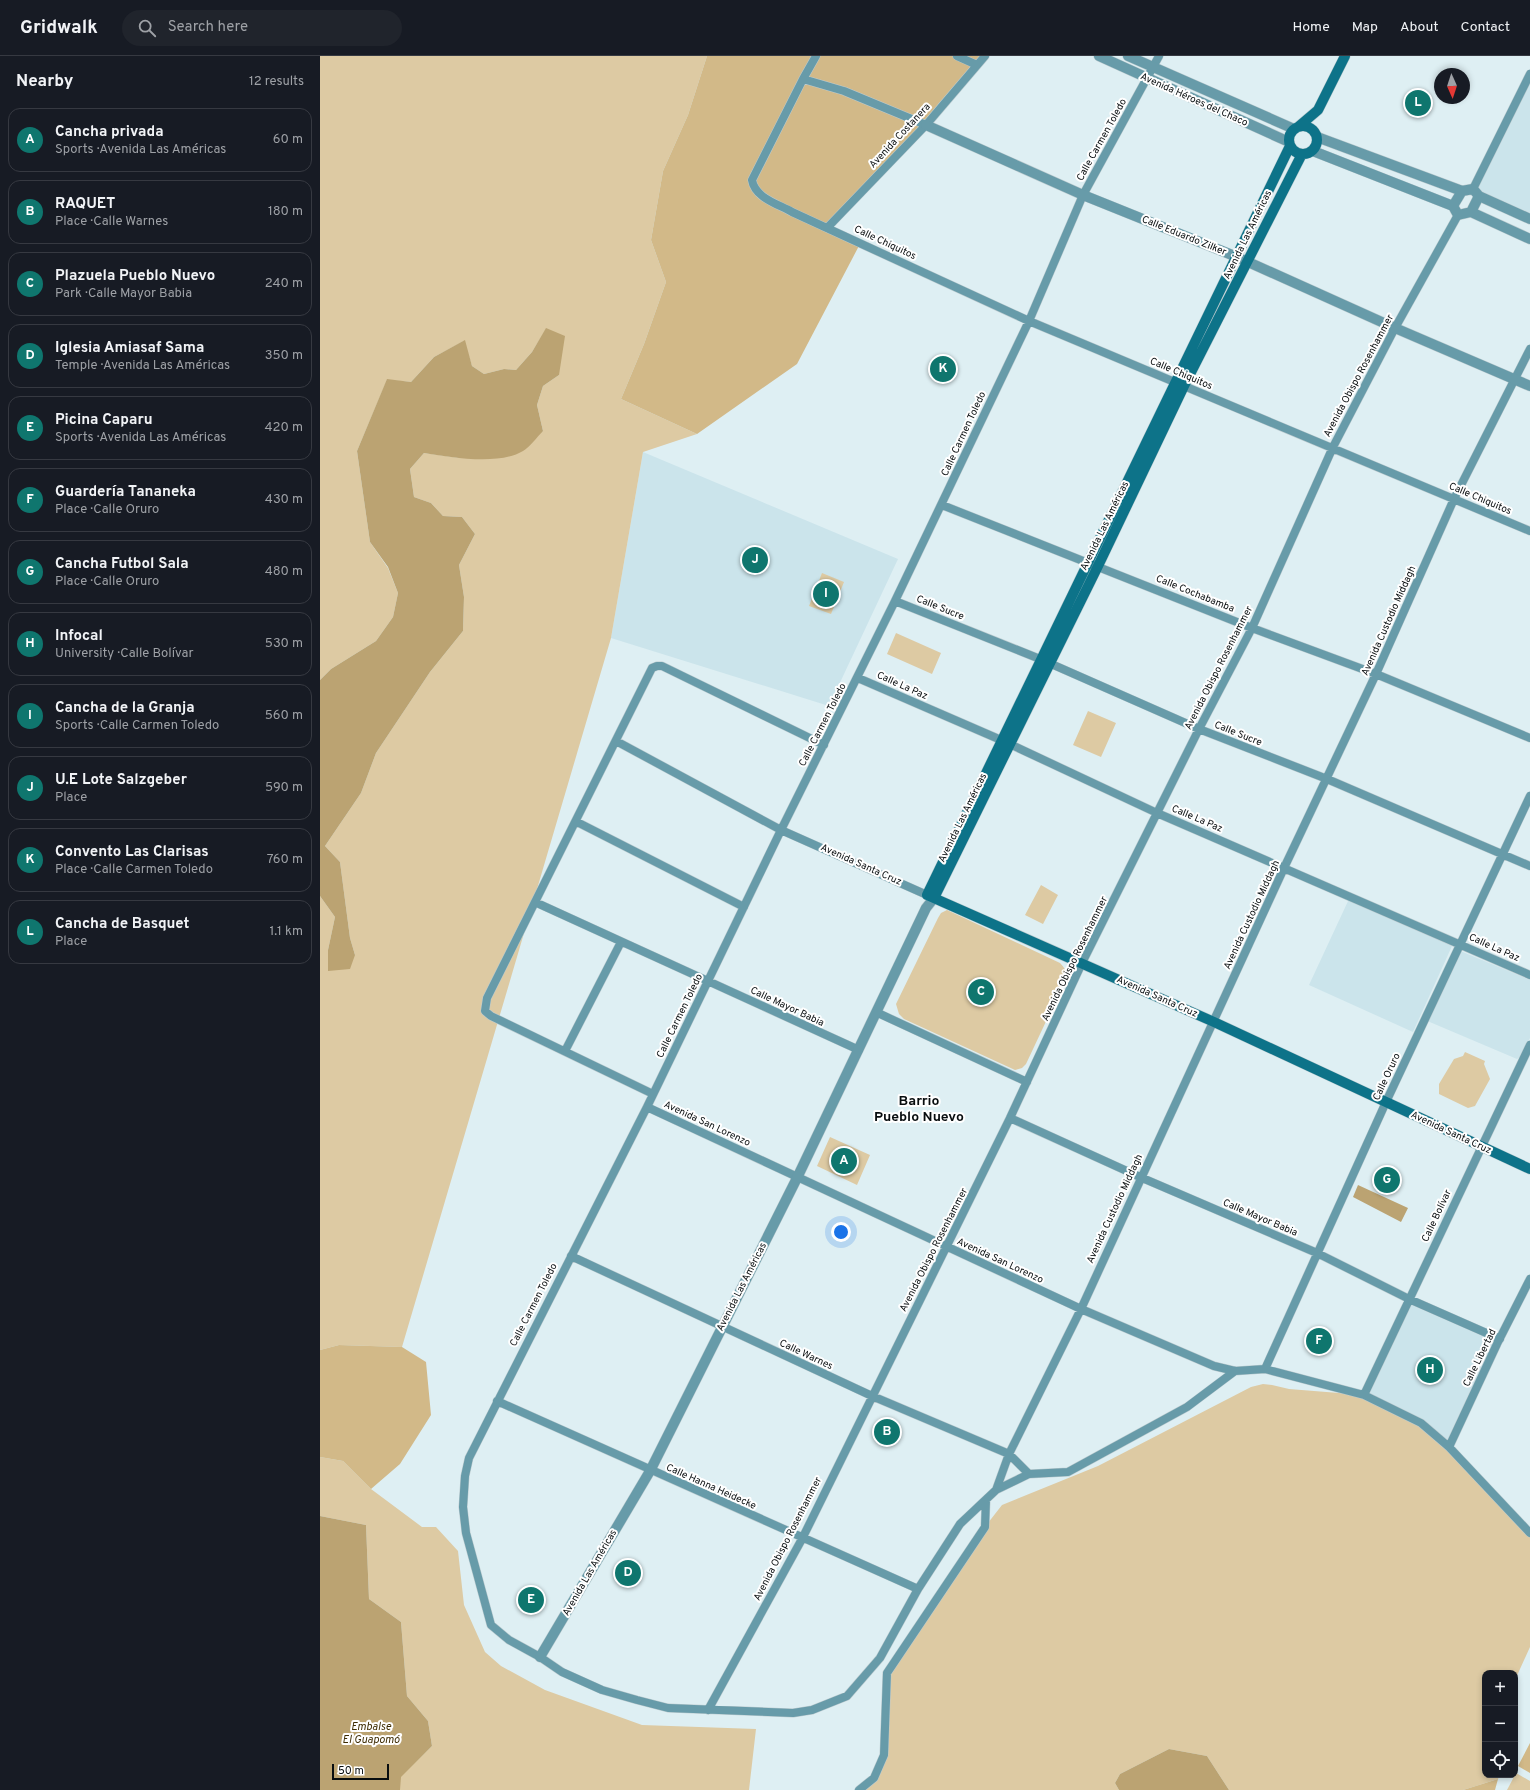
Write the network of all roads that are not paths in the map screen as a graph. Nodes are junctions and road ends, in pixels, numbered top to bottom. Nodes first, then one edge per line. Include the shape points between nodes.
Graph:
1 (816, 56) edge
2 (957, 56) edge
3 (985, 56) edge
4 (1099, 56) edge
5 (1128, 56) edge
6 (1159, 56) edge
7 (1345, 56) edge
8 (977, 65) junction
9 (1153, 68) junction
10 (1530, 74) edge
11 (803, 78) junction
12 (1146, 79) junction
13 (1318, 110) junction
14 (926, 125) junction
15 (1296, 128) junction
16 (1317, 135) junction
17 (1290, 144) junction
18 (1313, 151) junction
19 (1302, 154) junction
20 (1462, 191) junction
21 (1476, 193) junction
22 (1083, 195) junction
23 (1453, 206) junction
24 (1471, 212) junction
25 (1458, 215) junction
26 (1530, 219) edge
27 (827, 228) junction
28 (1530, 239) edge
29 (1242, 259) junction
30 (1029, 321) junction
31 (1395, 328) junction
32 (1530, 350) edge
33 (1516, 380) junction
34 (1180, 384) junction
35 (1530, 386) edge
36 (1333, 448) junction
37 (1454, 499) junction
38 (942, 505) junction
39 (1530, 531) edge
40 (1088, 562) junction
41 (1098, 566) junction
42 (895, 601) junction
43 (1252, 628) junction
44 (1044, 661) junction
45 (1376, 674) junction
46 (858, 678) junction
47 (1198, 729) junction
48 (1530, 738) edge
49 (616, 741) junction
50 (1005, 742) junction
51 (824, 745) junction
52 (1327, 779) junction
53 (1530, 796) edge
54 (1157, 813) junction
55 (577, 822) junction
56 (781, 830) junction
57 (1503, 854) junction
58 (1530, 866) edge
59 (1284, 868) junction
60 (930, 896) junction
61 (537, 903) junction
62 (744, 907) junction
63 (622, 942) junction
64 (1461, 944) junction
65 (1082, 963) junction
66 (1530, 975) edge
67 (707, 981) junction
68 (878, 1013) junction
69 (1214, 1022) junction
70 (1530, 1045) edge
71 (859, 1050) junction
72 (565, 1051) junction
73 (1028, 1082) junction
74 (654, 1094) junction
75 (1386, 1102) junction
76 (647, 1107) junction
77 (1010, 1118) junction
78 (1481, 1147) junction
79 (1530, 1169) edge
80 (1140, 1177) junction
81 (797, 1178) junction
82 (946, 1248) junction
83 (1317, 1253) junction
84 (571, 1256) junction
85 (1530, 1279) edge
86 (1409, 1299) junction
87 (1081, 1309) junction
88 (722, 1327) junction
89 (1500, 1339) junction
90 (1265, 1369) junction
91 (1235, 1371) junction
92 (1364, 1395) junction
93 (872, 1396) junction
94 (498, 1401) junction
95 (1449, 1447) junction
96 (1009, 1454) junction
97 (650, 1471) junction
98 (1029, 1474) junction
99 (996, 1490) junction
100 (986, 1500) junction
101 (1530, 1533) edge
102 (802, 1539) junction
103 (918, 1589) junction
104 (540, 1657) junction
105 (708, 1710) junction
106 (859, 1790) edge

1 - 11 street, Calle Chiquitos
2 - 8 street
3 - 8 street, Avenida Costanera
4 - 12 street, Avenida Héroes del Chaco
5 - 9 street, Avenida Héroes del Chaco
6 - 9 street, Calle Carmen Toledo
7 - 13 main road
8 - 14 street, Avenida Costanera
9 - 12 street, Calle Carmen Toledo
9 - 15 street, Avenida Héroes del Chaco
10 - 21 street
11 - 14 street
11 - 27 street, Calle Chiquitos via 752,180 753,188 761,196
12 - 17 street, Avenida Héroes del Chaco
12 - 22 street, Calle Carmen Toledo
13 - 15 main road
13 - 16 main road
14 - 22 street, Calle Eduardo Zilker
14 - 27 street, Avenida Costanera
15 - 16 main road via 1306,126
15 - 17 main road via 1289,137
16 - 18 main road via 1317,144
16 - 20 street
17 - 19 main road via 1295,152
17 - 29 main road, Avenida Las Américas
18 - 19 main road
18 - 23 street
19 - 29 main road, Avenida Las Américas
20 - 21 street
20 - 23 street
21 - 24 street
21 - 26 street
22 - 29 street, Calle Eduardo Zilker
22 - 30 street, Calle Carmen Toledo
23 - 25 street
24 - 25 street
24 - 28 street
25 - 31 street, Avenida Obispo Rosenhammer
27 - 30 street, Calle Chiquitos
29 - 31 street, Calle Eduardo Zilker
29 - 34 main road, Avenida Las Américas
30 - 34 street, Calle Chiquitos
30 - 38 street, Calle Carmen Toledo
31 - 33 street, Calle Eduardo Zilker
31 - 36 street, Avenida Obispo Rosenhammer
32 - 33 street, Avenida Custodio Middagh
33 - 35 street, Calle Eduardo Zilker
33 - 37 street, Avenida Custodio Middagh
34 - 36 street, Calle Chiquitos
34 - 40 main road, Avenida Las Américas
34 - 41 main road, Avenida Las Américas
36 - 37 street, Calle Chiquitos
36 - 43 street, Avenida Obispo Rosenhammer
37 - 39 street, Calle Chiquitos
37 - 45 street, Avenida Custodio Middagh
38 - 40 street, Calle Cochabamba
38 - 42 street, Calle Carmen Toledo
40 - 41 street, Calle Cochabamba
40 - 44 main road, Avenida Las Américas
41 - 43 street, Calle Cochabamba
41 - 44 main road, Avenida Las Américas
42 - 44 street, Calle Sucre
42 - 46 street, Calle Carmen Toledo
43 - 45 street, Calle Cochabamba
43 - 47 street, Avenida Obispo Rosenhammer
44 - 47 street, Calle Sucre
44 - 50 main road, Avenida Las Américas
45 - 48 street, Calle Cochabamba
45 - 52 street, Avenida Custodio Middagh
46 - 50 street, Calle La Paz
46 - 51 street, Calle Carmen Toledo
47 - 52 street, Calle Sucre
47 - 54 street, Avenida Obispo Rosenhammer
49 - 51 street via 652,668 662,666
49 - 55 street
49 - 56 street, Avenida Santa Cruz
50 - 54 street, Calle La Paz
50 - 60 main road, Avenida Las Américas
51 - 56 street, Calle Carmen Toledo
52 - 57 street, Calle Sucre
52 - 59 street, Avenida Custodio Middagh
53 - 57 street, Calle Oruro
54 - 59 street, Calle La Paz
54 - 65 street, Avenida Obispo Rosenhammer
55 - 61 street
55 - 62 street
56 - 60 street, Avenida Santa Cruz
56 - 62 street, Calle Carmen Toledo
57 - 58 street, Calle Sucre
57 - 64 street, Calle Oruro
59 - 64 street, Calle La Paz
59 - 69 street, Avenida Custodio Middagh
60 - 65 main road, Avenida Santa Cruz
60 - 68 street, Avenida Las Américas
61 - 63 street, Calle Mayor Babia
61 - 72 street via 487,998 485,1011
62 - 67 street, Calle Carmen Toledo
63 - 67 street, Calle Mayor Babia
63 - 72 street
64 - 66 street, Calle La Paz
64 - 75 street, Calle Oruro
65 - 69 main road, Avenida Santa Cruz
65 - 73 street, Avenida Obispo Rosenhammer
67 - 71 street, Calle Mayor Babia
67 - 74 street, Calle Carmen Toledo
68 - 71 street, Avenida Las Américas
68 - 73 street
69 - 75 main road, Avenida Santa Cruz
69 - 80 street, Avenida Custodio Middagh
70 - 78 street, Calle Bolívar
71 - 81 street, Avenida Las Américas
72 - 74 street
73 - 77 street, Avenida Obispo Rosenhammer
74 - 76 street, Calle Carmen Toledo
75 - 78 main road, Avenida Santa Cruz
75 - 83 street, Calle Oruro
76 - 81 street, Avenida San Lorenzo
76 - 84 street, Calle Carmen Toledo
77 - 80 street, Calle Mayor Babia
77 - 82 street, Avenida Obispo Rosenhammer
78 - 79 main road, Avenida Santa Cruz
78 - 86 street, Calle Bolívar
80 - 83 street, Calle Mayor Babia
80 - 87 street, Avenida Custodio Middagh
81 - 82 street, Avenida San Lorenzo
81 - 88 street, Avenida Las Américas
82 - 87 street, Avenida San Lorenzo
82 - 93 street, Avenida Obispo Rosenhammer
83 - 86 street, Calle Mayor Babia
83 - 90 street, Calle Oruro
84 - 88 street, Calle Warnes
84 - 94 street, Calle Carmen Toledo
85 - 89 street, Calle Libertad
86 - 89 street, Calle Mayor Babia
86 - 92 street, Calle Bolívar
87 - 91 street, Avenida San Lorenzo via 1214,1366
87 - 96 street, Avenida Custodio Middagh
88 - 93 street, Calle Warnes
88 - 97 street, Avenida Las Américas
89 - 95 street, Calle Libertad
90 - 91 street, Avenida San Lorenzo
90 - 92 street, Avenida San Lorenzo
91 - 98 street via 1187,1407 1068,1472
92 - 95 street, Avenida San Lorenzo via 1421,1422
93 - 96 street, Calle Warnes
93 - 102 street, Avenida Obispo Rosenhammer
94 - 97 street, Calle Hanna Heidecke
94 - 104 street, Calle Carmen Toledo via 469,1458 466,1470 463,1507 466,1532 491,1625 509,1640
95 - 101 street, Avenida San Lorenzo
96 - 98 street, Calle Warnes
96 - 99 street, Avenida Custodio Middagh
97 - 102 street, Calle Hanna Heidecke
97 - 104 street, Avenida Las Américas
98 - 99 street
99 - 100 street, Calle Carmen Toledo
100 - 103 street, Calle Carmen Toledo via 960,1524
100 - 106 street via 985,1527 887,1672 884,1754 874,1778
102 - 103 street, Calle Hanna Heidecke
102 - 105 street, Avenida Obispo Rosenhammer
103 - 105 street, Calle Carmen Toledo via 880,1658 847,1696 812,1710 793,1713
104 - 105 street, Calle Carmen Toledo via 562,1672 602,1690 668,1708

